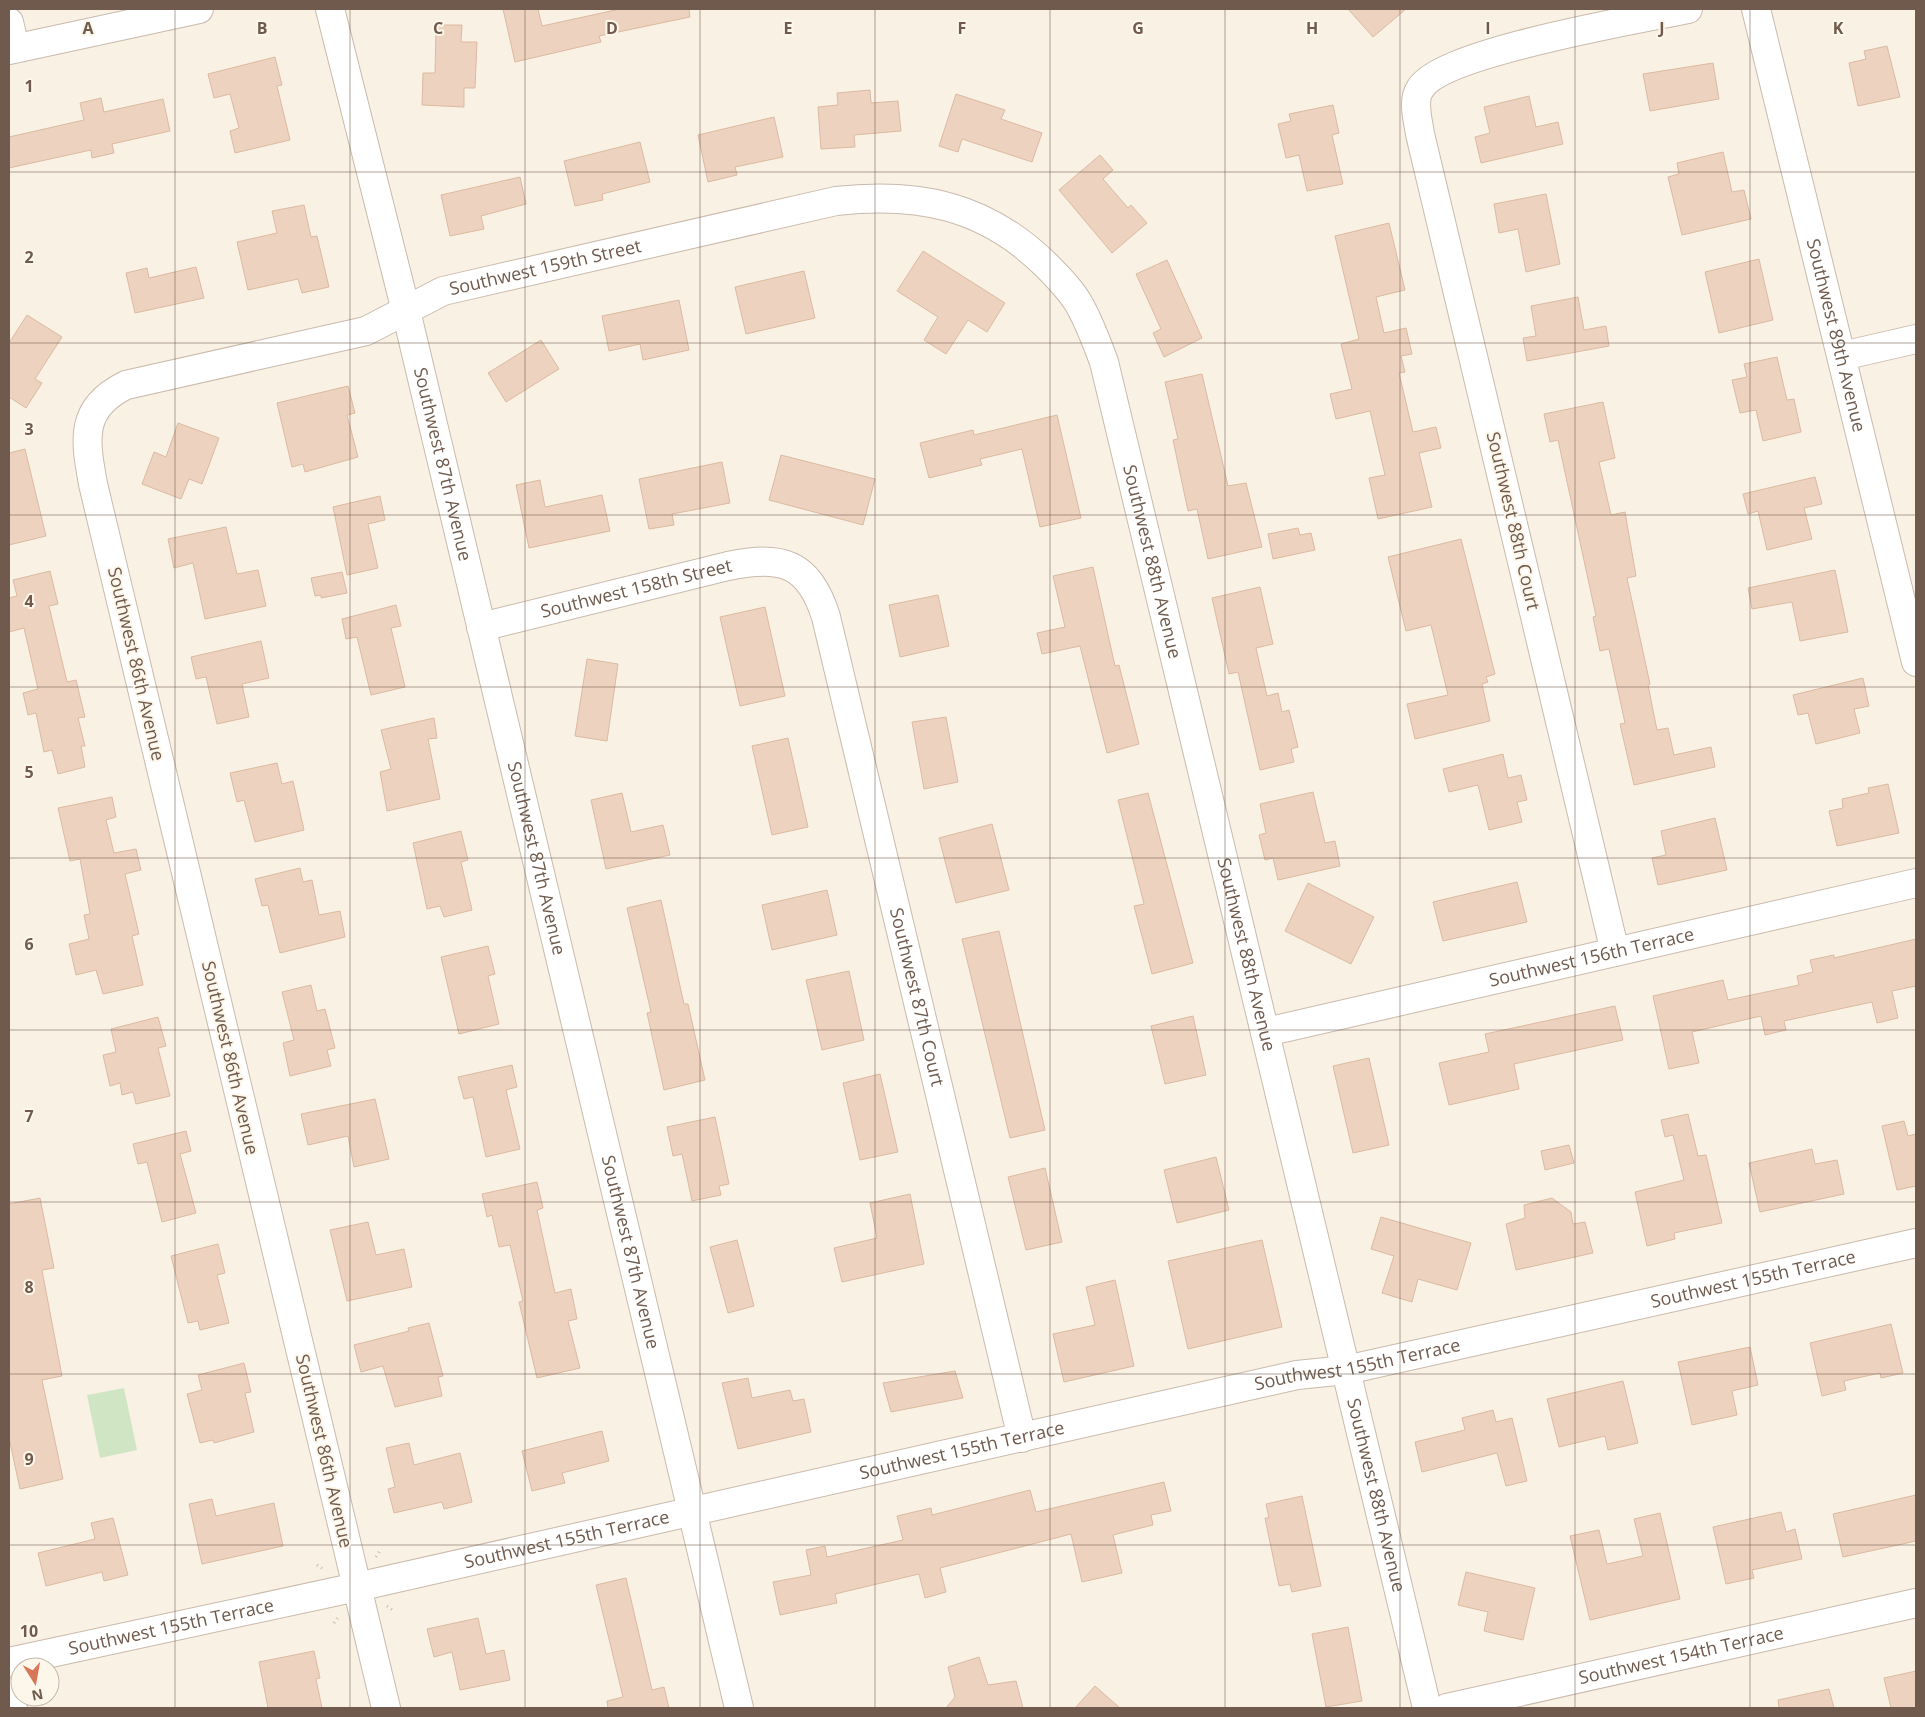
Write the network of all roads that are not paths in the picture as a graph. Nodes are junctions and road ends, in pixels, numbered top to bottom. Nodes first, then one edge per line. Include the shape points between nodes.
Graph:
1 (199, 9) edge
2 (330, 9) edge
3 (1688, 9) edge
4 (1756, 9) edge
5 (9, 22) edge
6 (12, 49) edge
7 (1007, 233) joint
8 (406, 311) junction
9 (1916, 339) edge
10 (1842, 356) junction
11 (97, 407) joint
12 (794, 568) joint
13 (481, 627) junction
14 (1916, 662) edge
15 (1916, 883) edge
16 (1615, 952) junction
17 (1266, 1032) junction
18 (1916, 1243) edge
19 (1346, 1370) junction
20 (1022, 1438) junction
21 (691, 1511) junction
22 (357, 1587) junction
23 (1916, 1603) edge
24 (9, 1662) edge
25 (9, 1693) edge
26 (12, 1708) edge
27 (386, 1708) edge
28 (739, 1708) edge
29 (1427, 1708) edge
30 (1446, 1708) edge

1 - 6 street
2 - 8 street, Southwest 87th Avenue
3 - 16 street, Southwest 88th Court via 1482,55 1430,77 1419,90 1416,109
4 - 10 street, Southwest 89th Avenue
5 - 6 street
7 - 8 street, Southwest 159th Street via 961,210 928,201 865,198 836,201 444,291
7 - 17 street, Southwest 88th Avenue via 1048,268 1080,304 1104,362
8 - 11 street, Southwest 159th Street via 366,331 126,385 105,397
8 - 13 street, Southwest 87th Avenue
9 - 10 street
10 - 14 street, Southwest 89th Avenue
11 - 22 street, Southwest 86th Avenue via 86,437 94,484
12 - 13 street, Southwest 158th Street via 774,562 741,563
12 - 20 street, Southwest 87th Court via 812,583 826,617
13 - 21 street, Southwest 87th Avenue
15 - 16 street, Southwest 156th Terrace
16 - 17 street, Southwest 156th Terrace
17 - 19 street, Southwest 88th Avenue
18 - 19 street, Southwest 155th Terrace
19 - 20 street, Southwest 155th Terrace via 1297,1375
19 - 29 street, Southwest 88th Avenue
20 - 21 street, Southwest 155th Terrace
21 - 22 street, Southwest 155th Terrace
21 - 28 street, Southwest 87th Avenue
22 - 24 street, Southwest 155th Terrace
22 - 27 street, Southwest 86th Avenue
23 - 30 street, Southwest 154th Terrace
25 - 26 street

